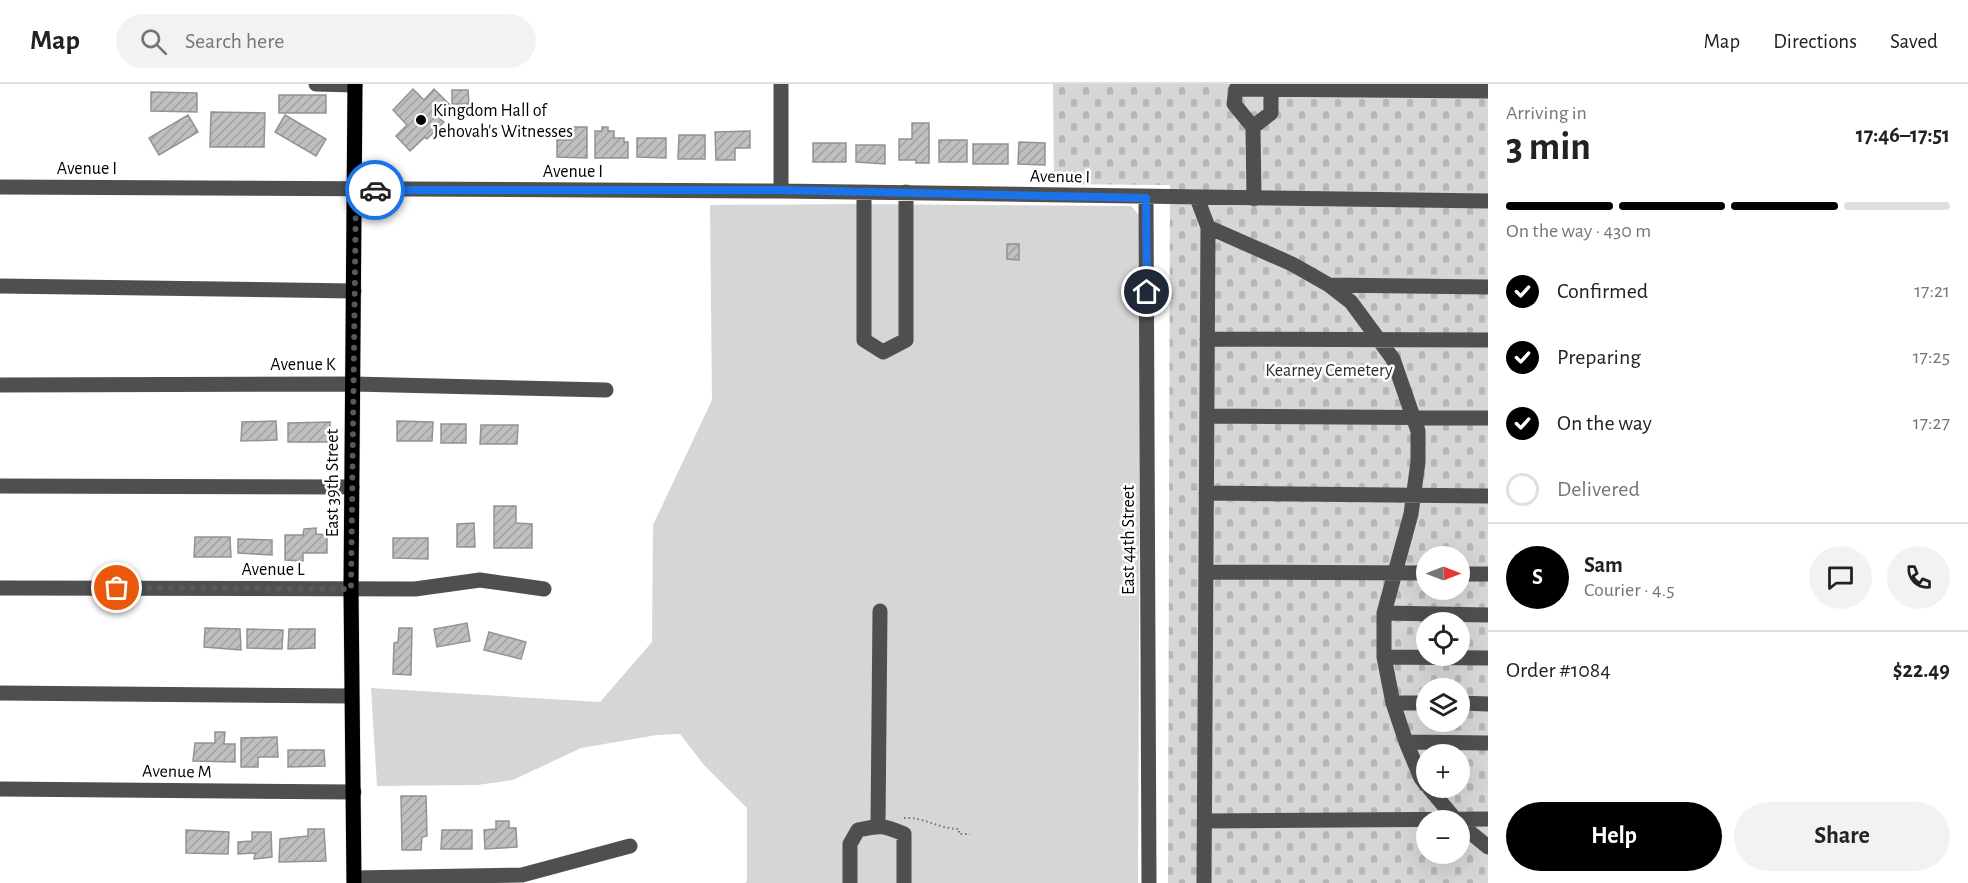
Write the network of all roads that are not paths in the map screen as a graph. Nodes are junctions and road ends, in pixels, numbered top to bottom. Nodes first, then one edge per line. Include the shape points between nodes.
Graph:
1 (316, 84) edge
2 (781, 84) edge
3 (355, 85) edge
4 (1271, 86) edge
5 (1488, 91) edge
6 (1253, 127) junction
7 (0, 187) edge
8 (356, 189) junction
9 (782, 190) junction
10 (864, 192) junction
11 (906, 192) junction
12 (1146, 198) junction
13 (1197, 198) junction
14 (1254, 199) junction
15 (1488, 201) edge
16 (1208, 227) junction
17 (1329, 285) junction
18 (0, 286) edge
19 (1488, 287) edge
20 (354, 291) junction
21 (1207, 339) junction
22 (1380, 340) junction
23 (1488, 340) edge
24 (352, 384) junction
25 (0, 385) edge
26 (606, 390) dead end
27 (1207, 416) junction
28 (1414, 418) junction
29 (1488, 418) edge
30 (0, 486) edge
31 (352, 487) junction
32 (1206, 494) junction
33 (1415, 495) junction
34 (1488, 496) edge
35 (1206, 572) junction
36 (1395, 573) junction
37 (1416, 573) edge
38 (1470, 574) edge
39 (1488, 574) edge
40 (0, 588) edge
41 (351, 589) junction
42 (544, 589) dead end
43 (880, 611) dead end
44 (1384, 613) junction
45 (1488, 615) edge
46 (1384, 657) junction
47 (1488, 658) edge
48 (0, 693) edge
49 (351, 696) junction
50 (1393, 703) junction
51 (1416, 703) edge
52 (1470, 703) edge
53 (1488, 704) edge
54 (1406, 742) junction
55 (1488, 743) edge
56 (1416, 766) edge
57 (0, 789) edge
58 (354, 792) junction
59 (1438, 798) edge
60 (1447, 810) edge
61 (1488, 819) edge
62 (1470, 820) edge
63 (1205, 821) junction
64 (1416, 821) edge
65 (878, 826) junction
66 (1470, 832) edge
67 (630, 846) dead end
68 (1488, 847) edge
69 (354, 880) edge
70 (850, 883) edge
71 (904, 883) edge
72 (1149, 883) edge
73 (1204, 883) edge

1 - 3 street
2 - 9 street
3 - 8 main road, East 39th Street
4 - 5 street
4 - 6 street via 1271,113
4 - 6 street via 1236,89 1234,104
6 - 14 street
7 - 8 street, Avenue I
8 - 9 street, Avenue I
8 - 20 main road, East 39th Street
9 - 10 street, Avenue I
10 - 11 street, Avenue I
10 - 11 street via 864,340 883,352 906,340
11 - 12 street, Avenue I
12 - 13 street, Avenue I
12 - 72 street, East 44th Street
13 - 14 street, Avenue I
13 - 16 street
14 - 15 street, Avenue I
16 - 17 street
16 - 21 street
17 - 19 street
17 - 22 street via 1352,302
18 - 20 street
20 - 24 main road, East 39th Street
21 - 22 street
21 - 27 street
22 - 23 street
22 - 28 street via 1393,359
24 - 25 street, Avenue K
24 - 26 street, Avenue K
24 - 31 main road, East 39th Street
27 - 28 street
27 - 32 street
28 - 29 street
28 - 33 street via 1418,430
30 - 31 street
31 - 41 main road, East 39th Street
32 - 33 street
32 - 35 street
33 - 34 street
33 - 36 street
35 - 36 street
35 - 63 street
36 - 37 street
36 - 44 street
38 - 39 street
40 - 41 street, Avenue L
41 - 42 street, Avenue L via 415,589 480,580
41 - 49 main road, East 39th Street
43 - 65 street
44 - 45 street
44 - 46 street
46 - 47 street
46 - 50 street
48 - 49 street
49 - 58 main road, East 39th Street
50 - 51 street
50 - 54 street
52 - 53 street
54 - 55 street
54 - 56 street
57 - 58 street, Avenue M
58 - 69 main road, East 39th Street
59 - 60 street
61 - 62 street
63 - 64 street
63 - 73 street
65 - 70 street via 858,830 850,844
65 - 71 street via 904,834
66 - 68 street
67 - 69 street via 522,875

